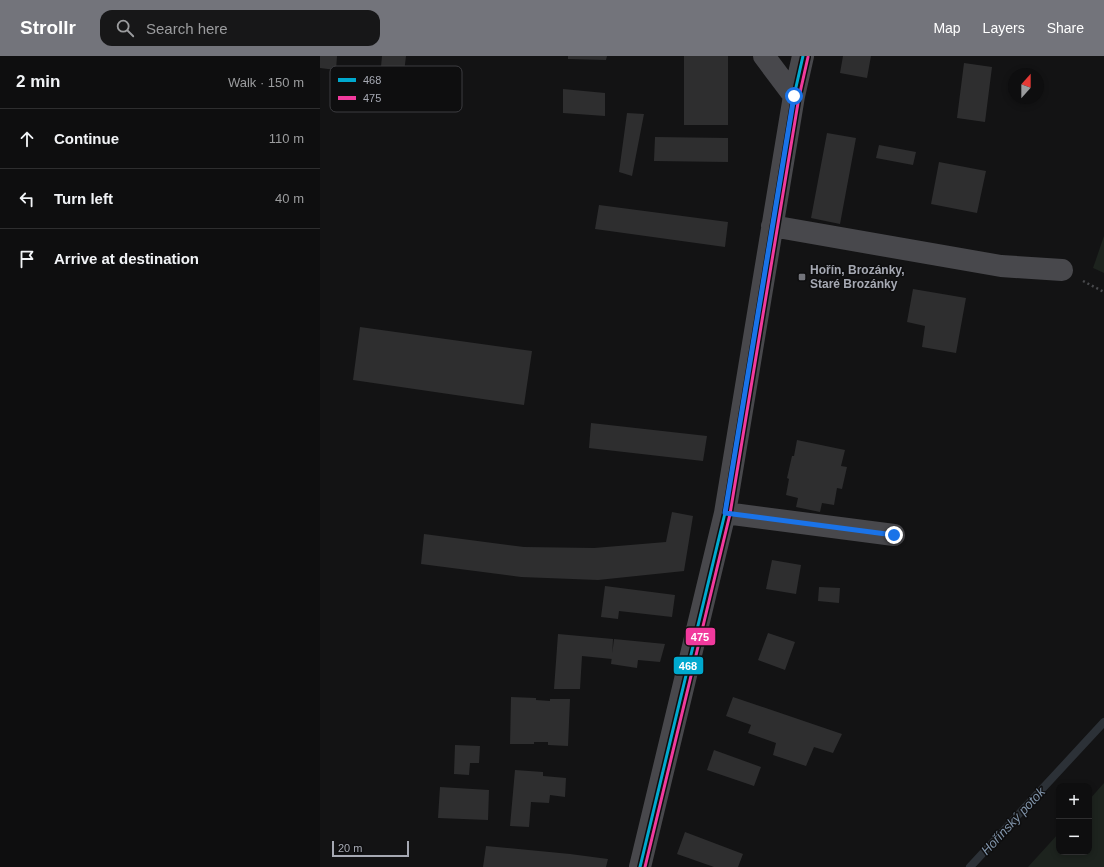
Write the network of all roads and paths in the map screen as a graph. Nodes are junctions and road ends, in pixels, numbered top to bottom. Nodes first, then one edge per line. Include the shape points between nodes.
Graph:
1 (764, 56) edge
2 (803, 56) edge
3 (794, 96) junction
4 (772, 226) junction
5 (1062, 270) dead end
6 (725, 513) junction
7 (894, 535) dead end
8 (640, 867) edge

1 - 3 street
2 - 3 street
3 - 4 street
4 - 5 street via 1001,266
4 - 6 street
6 - 7 street
6 - 8 street

